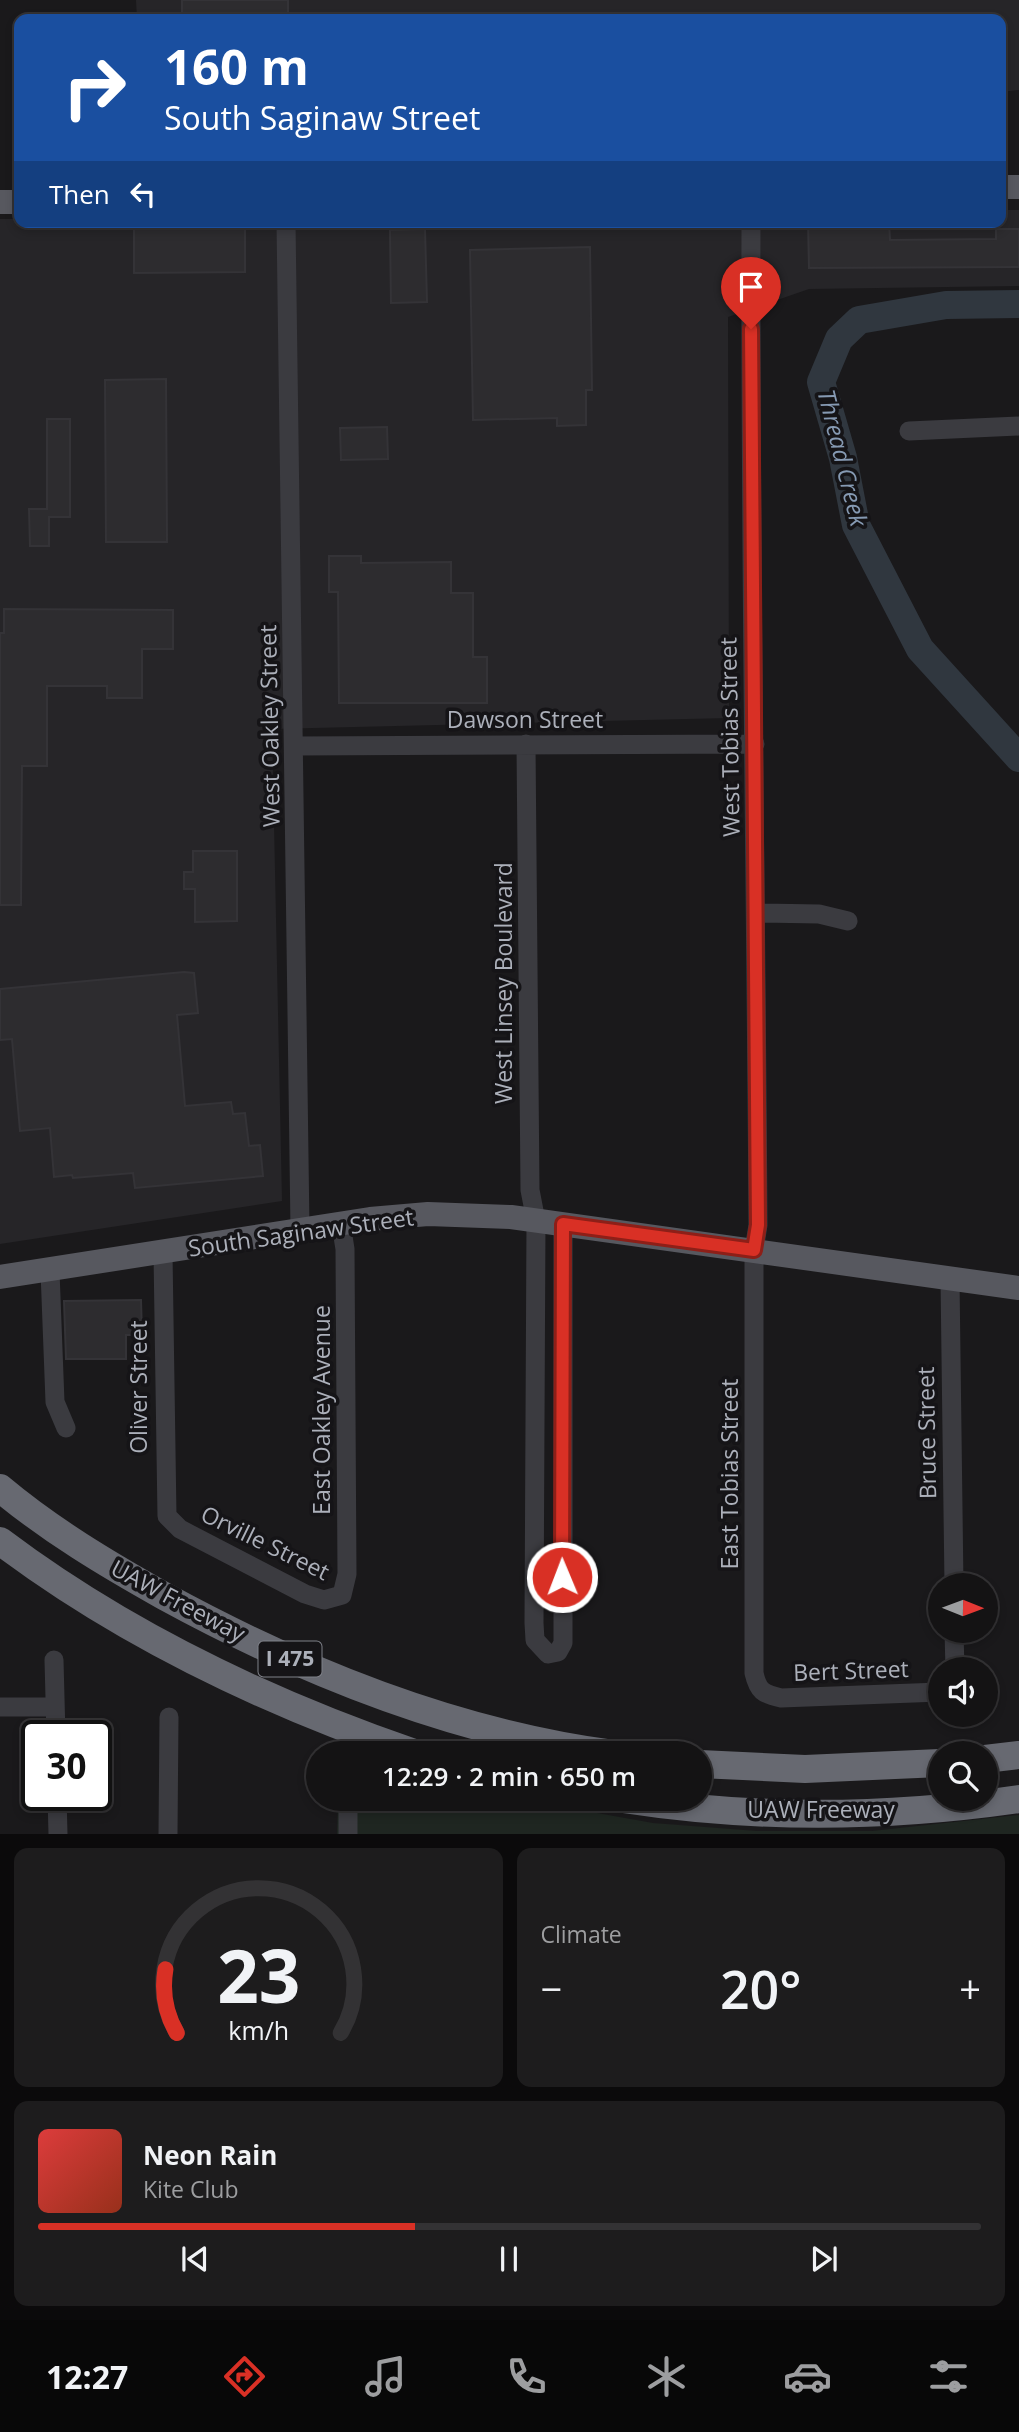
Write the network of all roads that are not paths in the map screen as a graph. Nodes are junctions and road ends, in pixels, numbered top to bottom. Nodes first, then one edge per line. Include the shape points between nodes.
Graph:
1 (286, 228) edge
2 (751, 228) edge
3 (1019, 426) edge
4 (909, 431) dead end
5 (526, 744) junction
6 (755, 744) junction
7 (295, 746) junction
8 (757, 913) junction
9 (848, 921) dead end
10 (536, 1221) junction
11 (341, 1224) junction
12 (563, 1224) junction
13 (300, 1229) junction
14 (754, 1250) junction
15 (163, 1253) junction
16 (50, 1271) junction
17 (0, 1277) edge
18 (950, 1279) junction
19 (1019, 1288) edge
20 (66, 1428) dead end
21 (534, 1465) junction
22 (561, 1465) junction
23 (0, 1488) edge
24 (169, 1520) joint
25 (0, 1541) edge
26 (954, 1573) edge
27 (342, 1595) joint
28 (54, 1660) dead end
29 (928, 1692) edge
30 (765, 1695) joint
31 (0, 1707) edge
32 (55, 1707) junction
33 (169, 1717) dead end
34 (55, 1720) edge
35 (382, 1741) edge
36 (541, 1741) edge
37 (1019, 1755) edge
38 (998, 1757) edge
39 (928, 1764) edge
40 (712, 1765) edge
41 (1019, 1799) edge
42 (712, 1809) edge
43 (57, 1811) edge
44 (348, 1811) edge
45 (58, 1833) edge
46 (168, 1833) edge
47 (348, 1833) edge

1 - 7 street, West Oakley Street
2 - 6 street, West Tobias Street
3 - 4 street
5 - 6 street, Dawson Street
5 - 7 street, Dawson Street
5 - 10 street, West Linsey Boulevard via 530,1191
6 - 8 street, West Tobias Street
7 - 13 street, West Oakley Street
8 - 9 street via 819,914
8 - 14 street, West Tobias Street via 758,1225
10 - 11 main road, South Saginaw Street via 439,1214
10 - 12 main road, South Saginaw Street
10 - 21 street, West Linsey Boulevard
11 - 13 main road, South Saginaw Street
11 - 27 street, East Oakley Avenue via 345,1249 347,1560
12 - 14 main road, South Saginaw Street
12 - 22 street
13 - 15 main road, South Saginaw Street
14 - 18 main road, South Saginaw Street
14 - 30 street, East Tobias Street via 754,1673 757,1688
15 - 16 main road, South Saginaw Street
15 - 24 street, Oliver Street via 165,1500
16 - 17 main road, South Saginaw Street
16 - 20 street via 55,1402
18 - 19 main road, South Saginaw Street
18 - 26 street, Bruce Street
21 - 22 street
21 - 22 street, West Linsey Boulevard via 535,1640 548,1654 558,1652 563,1643
23 - 36 highway, UAW Freeway / I 475 via 122,1572 286,1657 363,1689
24 - 27 street, Orville Street via 305,1594 324,1600
25 - 35 highway, UAW Freeway / I 475 via 70,1592 217,1673 295,1709
28 - 32 street
29 - 30 street, Bert Street
31 - 32 street
32 - 34 street
33 - 46 street
37 - 38 highway
39 - 40 highway, UAW Freeway via 805,1769
41 - 42 highway, UAW Freeway via 917,1810 806,1813
43 - 45 street
44 - 47 street

